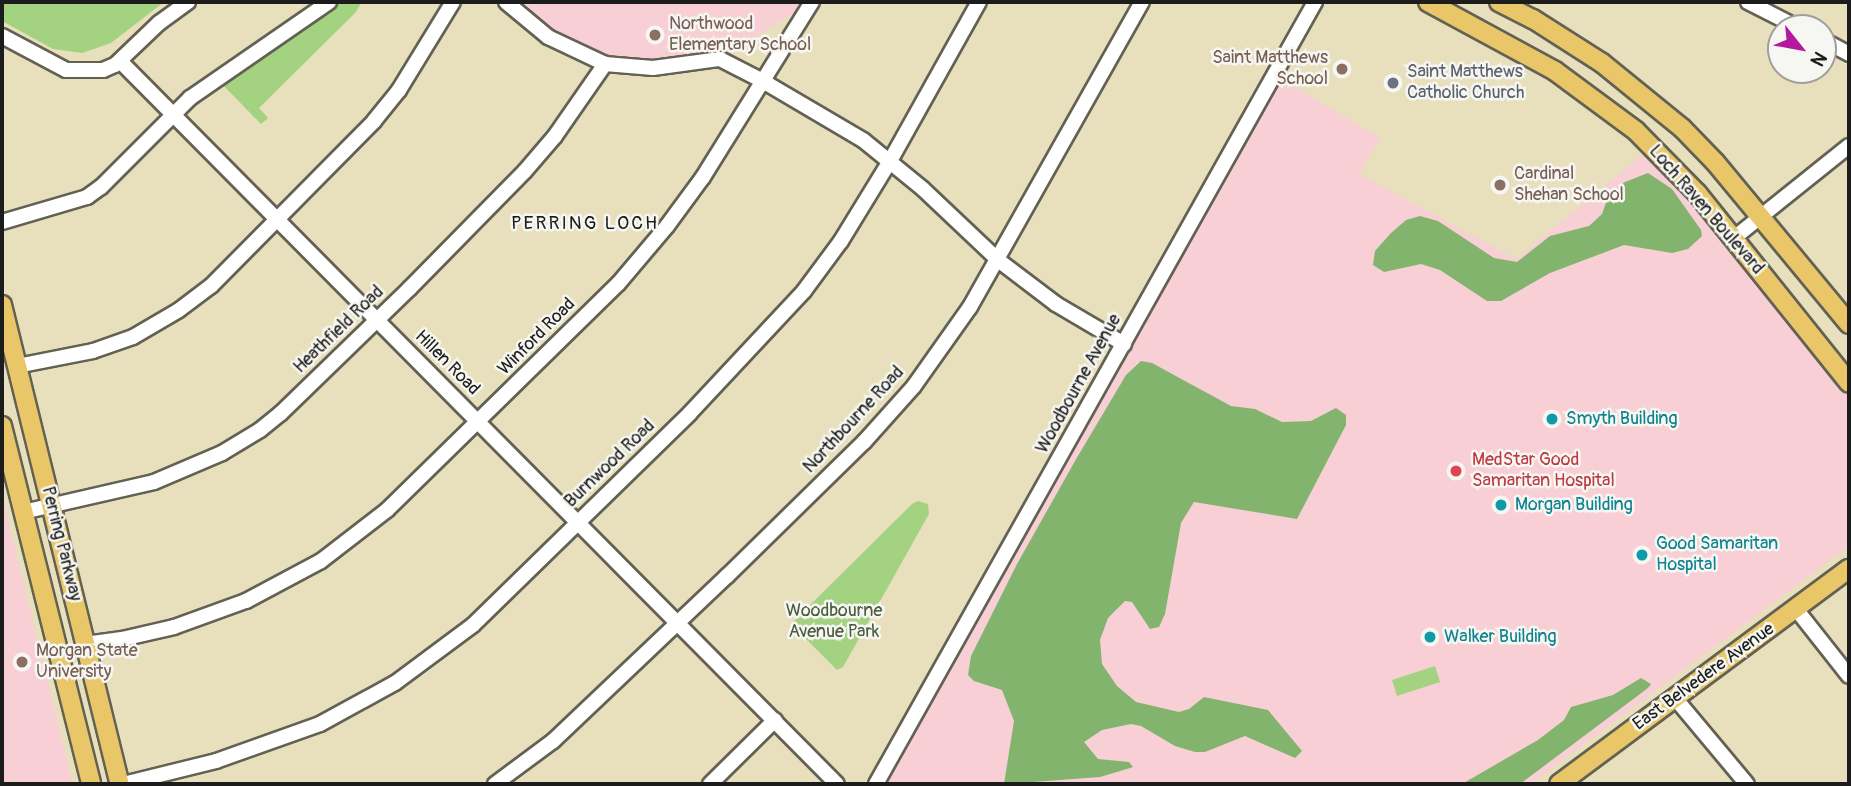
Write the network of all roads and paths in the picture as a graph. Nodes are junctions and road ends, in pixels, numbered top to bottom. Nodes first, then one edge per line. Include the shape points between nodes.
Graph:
1 (188, 2) edge
2 (329, 2) edge
3 (453, 2) edge
4 (506, 2) edge
5 (812, 2) edge
6 (979, 2) edge
7 (1142, 2) edge
8 (1315, 2) edge
9 (1428, 2) edge
10 (1499, 2) edge
11 (1748, 2) edge
12 (1772, 14) edge
13 (2, 36) edge
14 (120, 61) junction
15 (606, 64) junction
16 (761, 80) junction
17 (174, 115) junction
18 (1849, 146) edge
19 (890, 161) junction
20 (278, 218) junction
21 (1759, 218) junction
22 (2, 222) edge
23 (1734, 239) junction
24 (998, 260) junction
25 (2, 305) edge
26 (376, 319) junction
27 (1849, 324) edge
28 (1124, 344) junction
29 (17, 366) junction
30 (1849, 383) edge
31 (477, 421) junction
32 (2, 426) edge
33 (51, 505) junction
34 (23, 512) junction
35 (577, 522) junction
36 (1849, 569) edge
37 (1796, 609) junction
38 (677, 622) junction
39 (85, 643) junction
40 (1849, 676) edge
41 (1675, 698) junction
42 (775, 720) junction
43 (91, 784) edge
44 (121, 784) edge
45 (495, 784) edge
46 (710, 784) edge
47 (837, 784) edge
48 (876, 784) edge
49 (1559, 784) edge
50 (1747, 784) edge

1 - 14 street
2 - 17 street via 190,98
3 - 20 street via 382,111
4 - 15 street via 548,37
5 - 16 street, Winford Road
6 - 19 street, Burnwood Road
7 - 24 street, Northbourne Road
8 - 28 street, Woodbourne Avenue
9 - 23 main road, Loch Raven Boulevard via 1555,71 1607,108 1668,162
10 - 21 main road, Loch Raven Boulevard via 1573,43 1661,109 1696,141
11 - 12 street
13 - 14 street via 66,70 103,70
14 - 17 street, Hillen Road
15 - 16 street via 653,68 720,60
15 - 26 street, Heathfield Road via 525,171
16 - 19 street
16 - 31 street, Winford Road via 703,177 667,226 618,284
17 - 20 street, Hillen Road
17 - 22 street via 87,197
18 - 21 street
19 - 24 street
19 - 35 street, Burnwood Road via 841,241 774,326
20 - 26 street, Hillen Road
20 - 29 street via 211,286 159,323 93,351
21 - 23 street
21 - 27 main road, Loch Raven Boulevard
23 - 30 main road, Loch Raven Boulevard
24 - 28 street via 1056,304
24 - 38 street, Northbourne Road via 960,324 893,411
25 - 29 main road, Perring Parkway
26 - 31 street, Hillen Road
26 - 33 street, Heathfield Road via 281,413 232,447 154,482
28 - 48 street, Woodbourne Avenue
29 - 33 main road, Perring Parkway
31 - 35 street, Hillen Road
31 - 39 street, Winford Road via 387,510 294,577 205,618 122,639
32 - 34 main road, Perring Parkway
33 - 34 street, Heathfield Road
33 - 39 main road, Perring Parkway
34 - 43 main road, Perring Parkway
35 - 38 street, Hillen Road
35 - 44 street, Burnwood Road via 473,625 378,694 273,742
36 - 37 main road, East Belvedere Avenue
37 - 40 street
37 - 41 main road, East Belvedere Avenue
38 - 42 street, Hillen Road
38 - 45 street, Northbourne Road via 554,741
39 - 44 main road, Perring Parkway
41 - 49 main road, East Belvedere Avenue
41 - 50 street
42 - 46 street
42 - 47 street, Hillen Road

